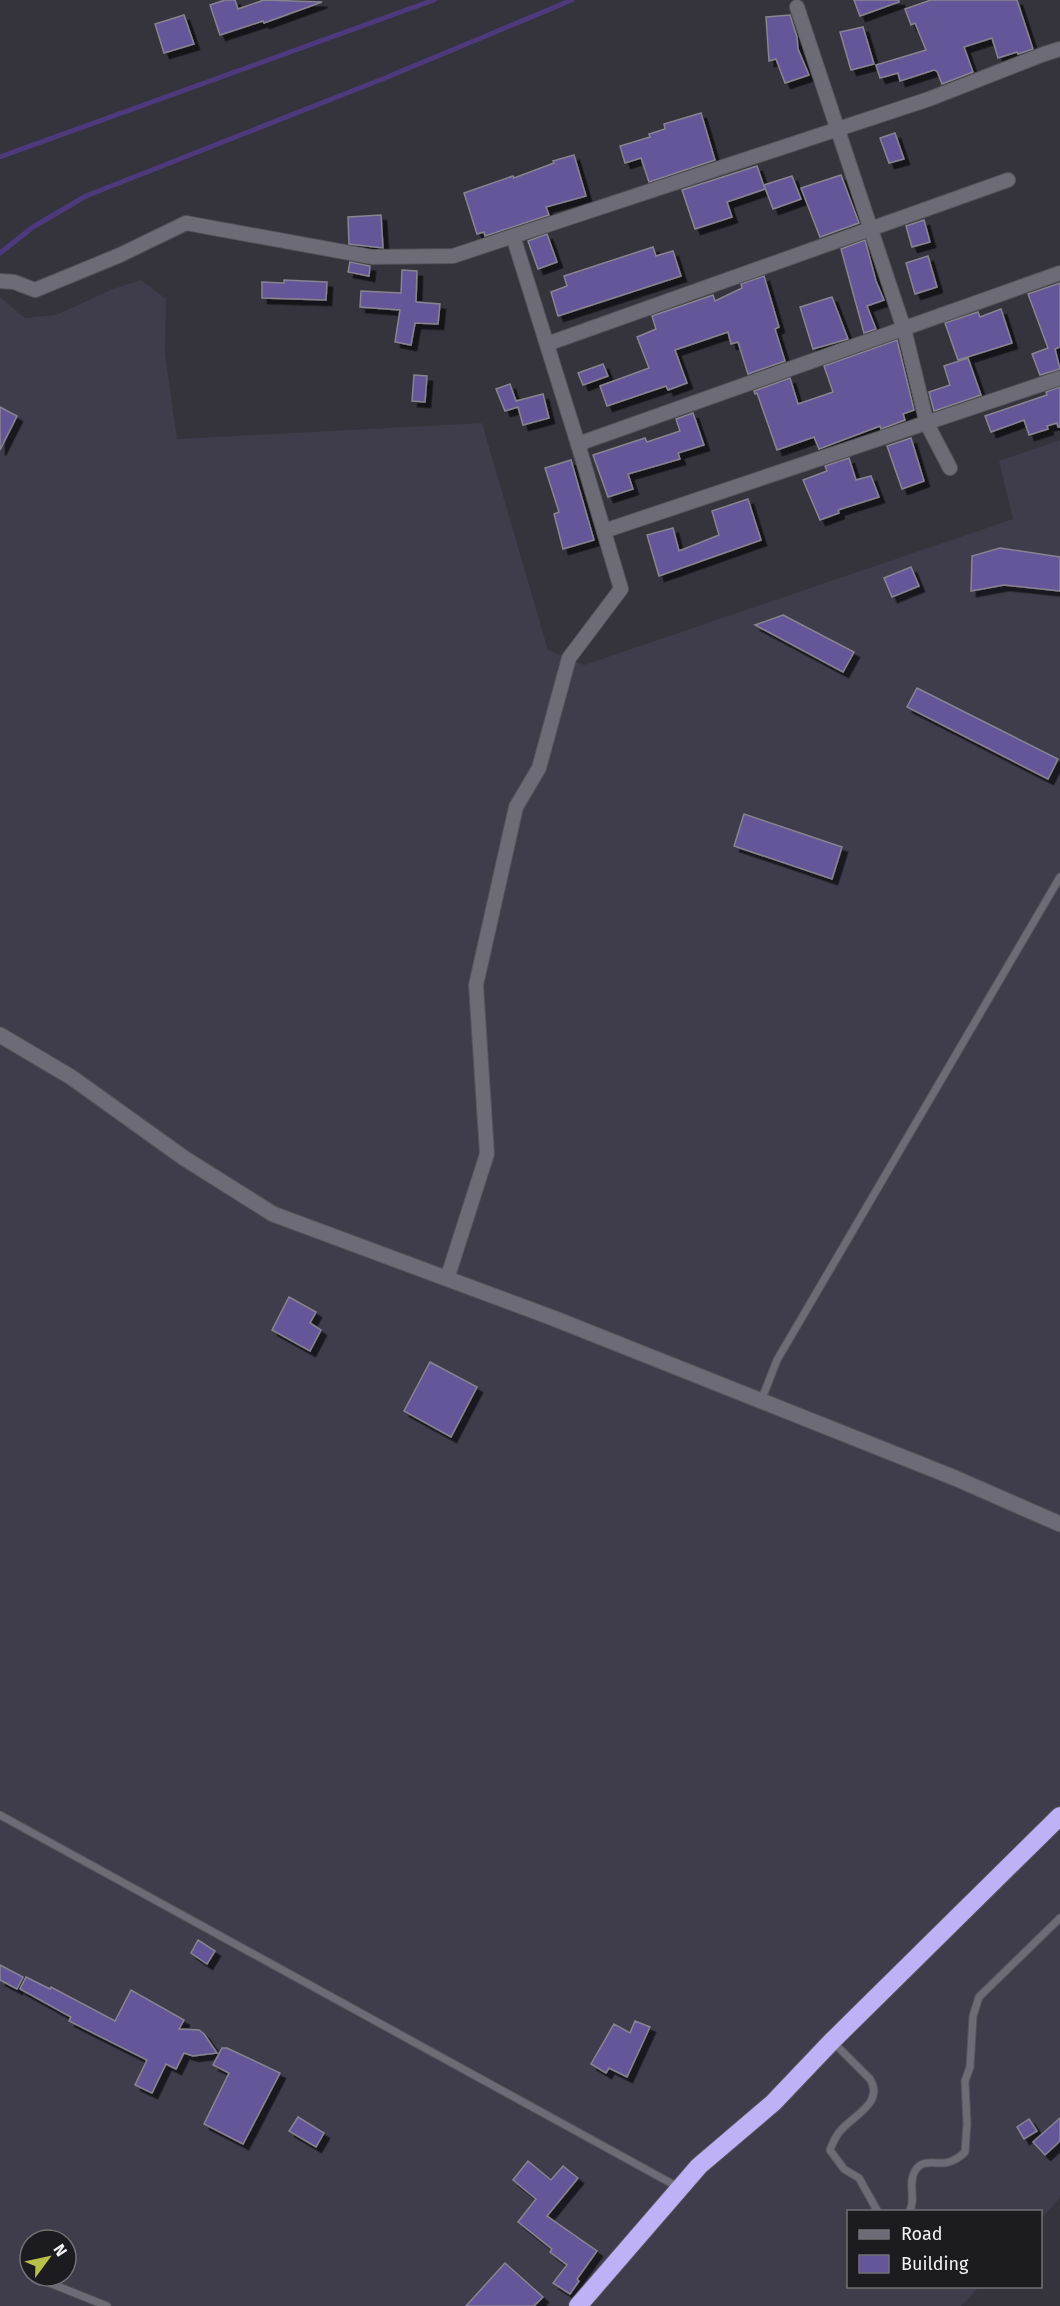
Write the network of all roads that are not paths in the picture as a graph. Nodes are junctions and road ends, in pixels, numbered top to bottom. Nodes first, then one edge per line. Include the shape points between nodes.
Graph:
1 (797, 7) dead end
2 (1060, 49) edge
3 (837, 128) junction
4 (1008, 180) dead end
5 (871, 229) junction
6 (513, 236) junction
7 (1060, 273) edge
8 (7, 282) edge
9 (904, 328) junction
10 (547, 344) junction
11 (1060, 378) edge
12 (927, 424) junction
13 (578, 444) junction
14 (950, 468) dead end
15 (604, 531) junction
16 (1060, 877) edge
17 (0, 1035) edge
18 (447, 1279) junction
19 (760, 1402) junction
20 (1060, 1524) edge
21 (0, 1815) edge
22 (1060, 1816) edge
23 (1060, 1918) edge
24 (832, 2041) junction
25 (680, 2188) junction
26 (877, 2210) edge
27 (909, 2210) edge
28 (62, 2288) edge
29 (106, 2306) edge
30 (578, 2306) edge

1 - 3 street
2 - 3 street via 929,99
3 - 5 street
3 - 6 street
4 - 5 street
5 - 9 street
5 - 10 street
6 - 8 street via 453,256 372,257 186,223 35,290
6 - 10 street
7 - 9 street
9 - 12 street
9 - 13 street
10 - 13 street
11 - 12 street
12 - 14 street
12 - 15 street
13 - 15 street
15 - 18 street via 621,589 568,658 539,768 516,807 476,985 487,1154
16 - 19 lane via 777,1360
17 - 18 main road via 71,1077 184,1158 273,1214
18 - 19 main road
19 - 20 main road via 955,1478
21 - 25 lane
22 - 24 highway
23 - 27 lane via 979,1998 965,2081 965,2152 948,2163 927,2162 915,2171
24 - 25 highway via 773,2103 699,2166
24 - 26 lane via 870,2079 874,2095 866,2110 840,2130 830,2150 844,2169 859,2178
25 - 30 highway
28 - 29 lane

